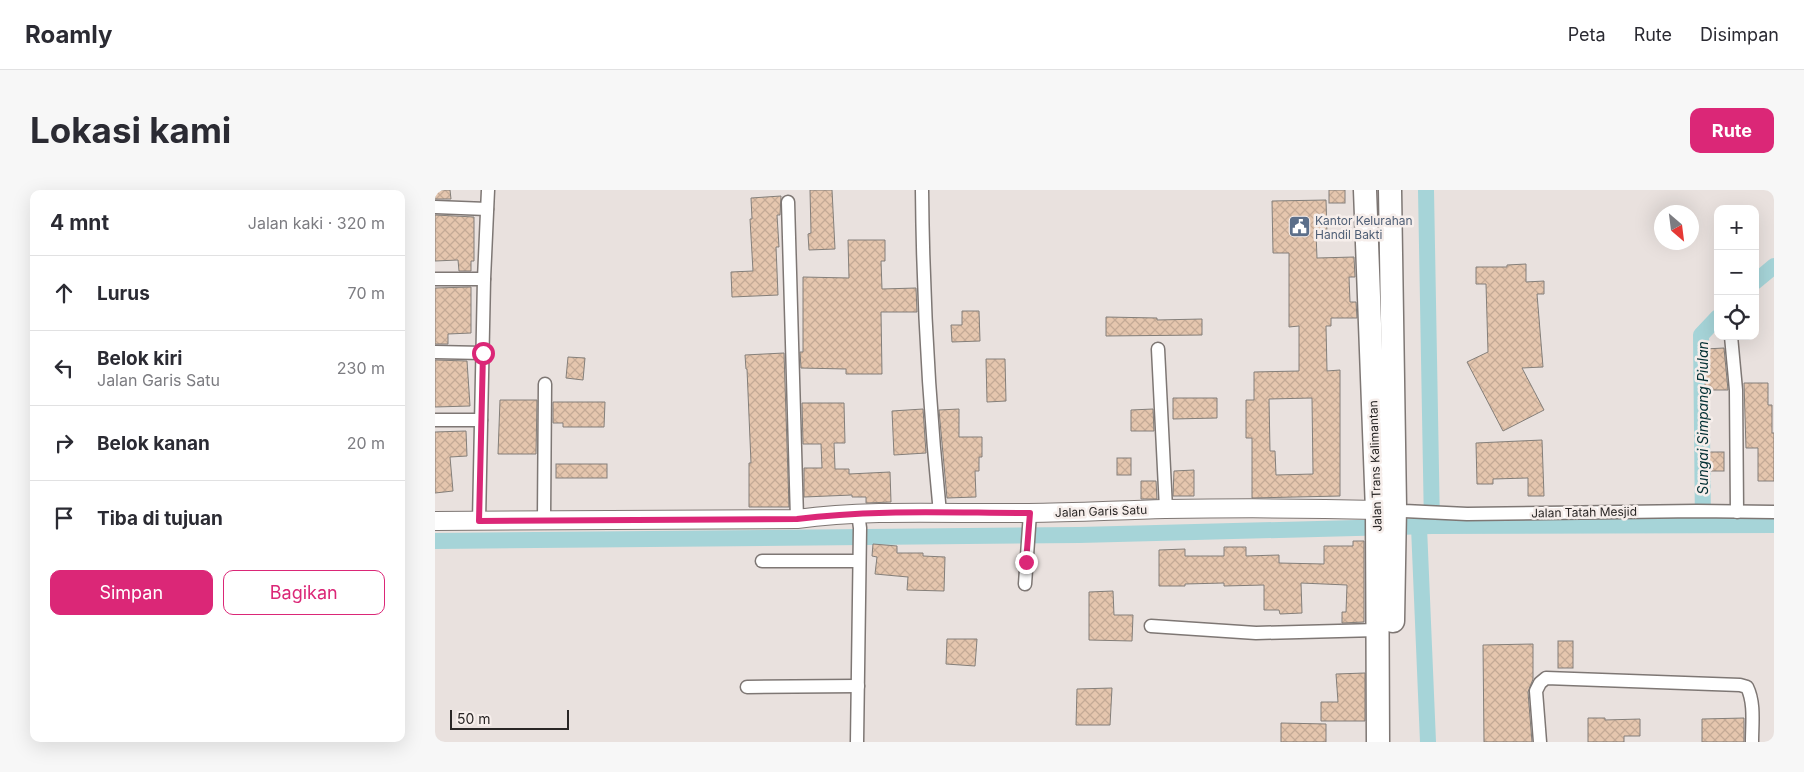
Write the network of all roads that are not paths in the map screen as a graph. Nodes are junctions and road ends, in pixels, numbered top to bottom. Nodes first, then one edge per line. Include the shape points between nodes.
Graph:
1 (488, 190) edge
2 (922, 190) edge
3 (1365, 190) edge
4 (1390, 190) edge
5 (788, 202) dead end
6 (435, 207) edge
7 (487, 209) junction
8 (435, 279) edge
9 (485, 279) junction
10 (1731, 340) edge
11 (1158, 349) dead end
12 (435, 352) edge
13 (483, 353) junction
14 (545, 384) dead end
15 (435, 420) edge
16 (481, 420) junction
17 (1166, 509) junction
18 (1386, 509) junction
19 (1737, 512) junction
20 (1774, 512) edge
21 (940, 513) junction
22 (797, 519) junction
23 (544, 520) junction
24 (1029, 520) junction
25 (435, 521) edge
26 (479, 521) junction
27 (859, 521) junction
28 (1386, 560) junction
29 (762, 561) dead end
30 (859, 561) junction
31 (1025, 584) dead end
32 (1151, 626) dead end
33 (1378, 630) junction
34 (858, 686) junction
35 (747, 687) dead end
36 (857, 742) edge
37 (1377, 742) edge
38 (1393, 742) edge
39 (1540, 742) edge
40 (1752, 742) edge

1 - 7 street
2 - 21 street via 925,337
3 - 18 highway, Jalan Trans Kalimantan
4 - 18 highway, Jalan Trans Kalimantan
5 - 22 street
6 - 7 street
7 - 9 street
8 - 9 street
9 - 13 street
10 - 19 street via 1736,390
11 - 17 street
12 - 13 street
13 - 16 street
14 - 23 street
15 - 16 street
16 - 26 street
17 - 18 street, Jalan Garis Satu
17 - 24 street, Jalan Garis Satu
18 - 19 street, Jalan Tatah Mesjid via 1457,513
18 - 28 highway, Jalan Trans Kalimantan
19 - 20 street, Jalan Tatah Mesjid
21 - 24 street, Jalan Garis Satu
21 - 27 street, Jalan Garis Satu
22 - 23 street, Jalan Garis Satu
22 - 27 street, Jalan Garis Satu via 837,514
23 - 26 street, Jalan Garis Satu
24 - 31 street
25 - 26 street, Jalan Garis Satu
27 - 30 street
28 - 33 highway, Jalan Trans Kalimantan
28 - 38 highway, Jalan Trans Kalimantan
29 - 30 street
30 - 34 street
32 - 33 street via 1256,633
33 - 37 highway, Jalan Trans Kalimantan
34 - 35 street
34 - 36 street
39 - 40 street via 1536,691 1546,678 1747,687 1752,707

